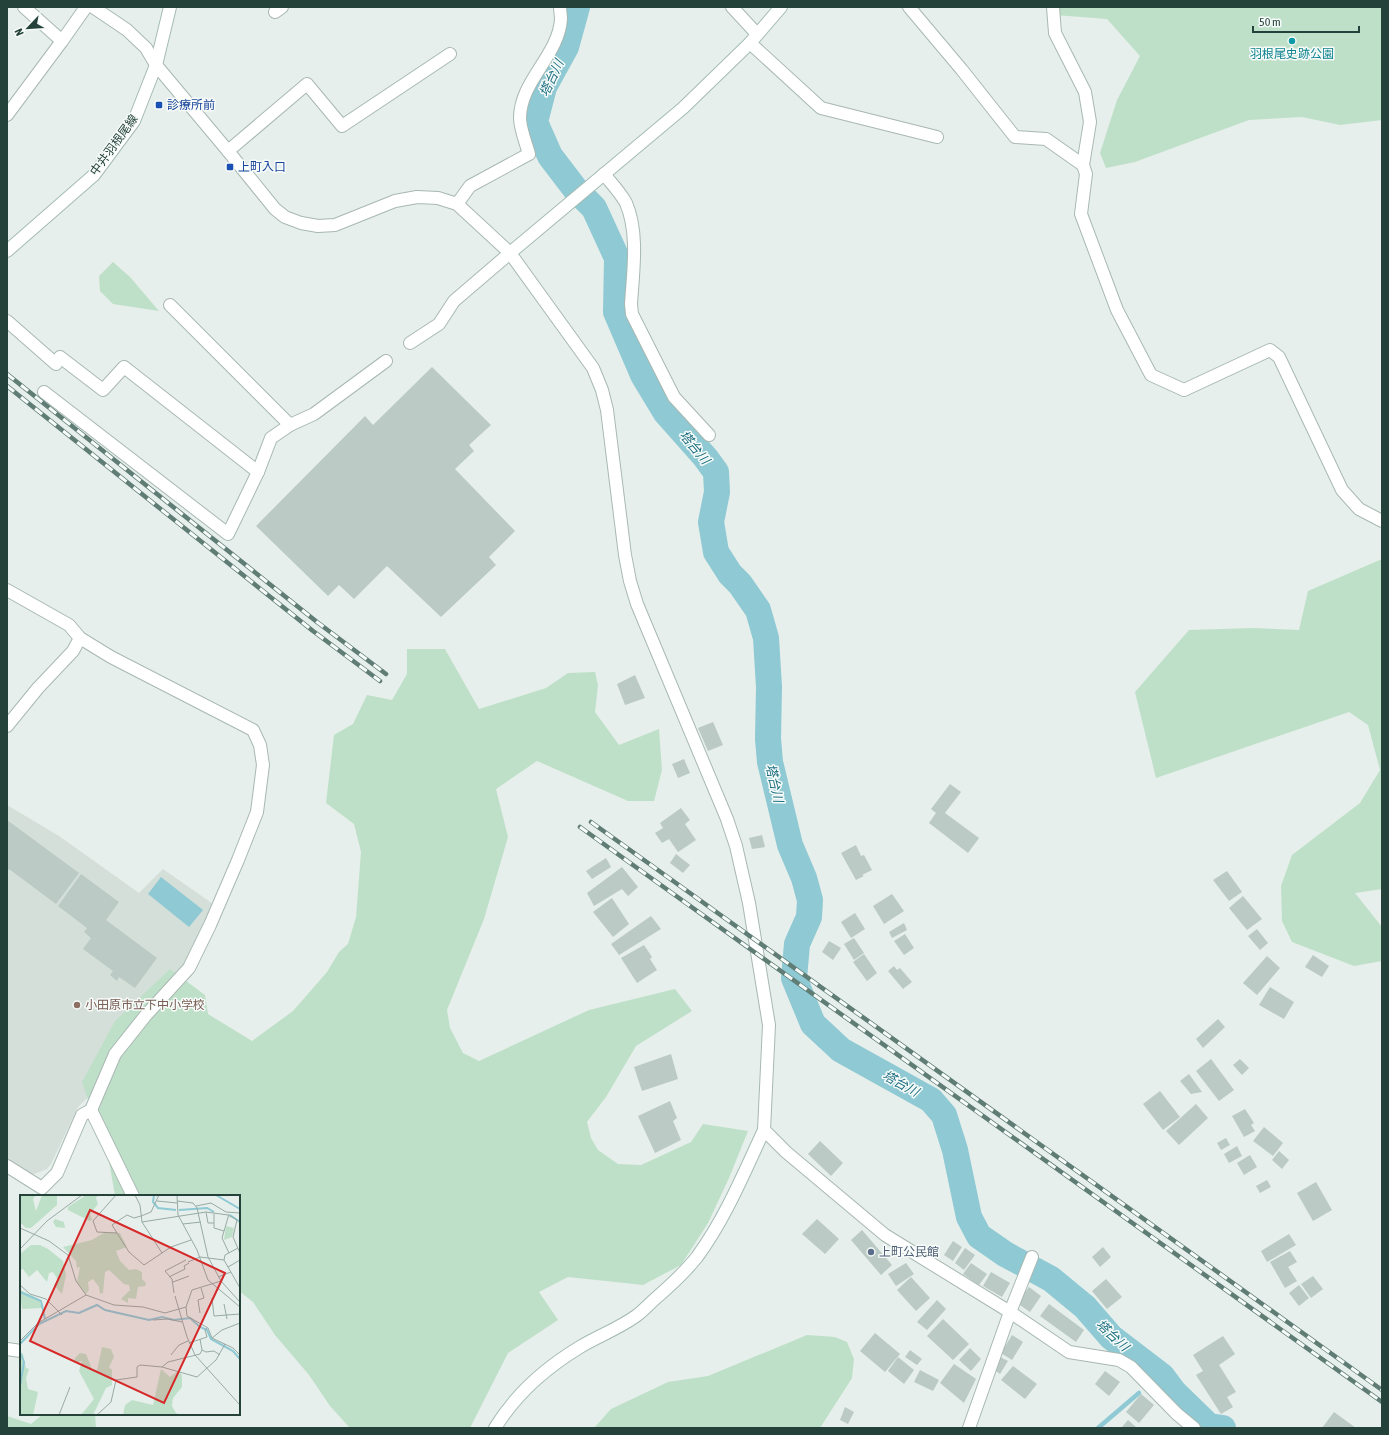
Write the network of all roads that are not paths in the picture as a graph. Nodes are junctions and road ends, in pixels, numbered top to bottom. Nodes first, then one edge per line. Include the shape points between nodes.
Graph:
1 (24, 7) edge
2 (86, 7) edge
3 (93, 7) edge
4 (170, 7) edge
5 (560, 7) edge
6 (732, 7) edge
7 (781, 7) edge
8 (909, 7) edge
9 (1053, 7) edge
10 (754, 38) junction
11 (62, 41) junction
12 (450, 54) dead end
13 (156, 65) junction
14 (7, 115) edge
15 (937, 137) dead end
16 (228, 151) junction
17 (1083, 165) junction
18 (599, 177) junction
19 (457, 204) junction
20 (7, 251) edge
21 (510, 253) junction
22 (170, 305) dead end
23 (7, 321) edge
24 (410, 344) dead end
25 (386, 361) dead end
26 (44, 392) dead end
27 (290, 425) junction
28 (709, 435) dead end
29 (258, 472) junction
30 (1382, 521) edge
31 (7, 590) edge
32 (80, 638) junction
33 (7, 726) edge
34 (91, 1110) junction
35 (764, 1130) junction
36 (7, 1166) edge
37 (133, 1195) edge
38 (1032, 1257) dead end
39 (1010, 1312) junction
40 (7, 1349) edge
41 (20, 1351) edge
42 (495, 1428) edge
43 (969, 1428) edge
44 (1194, 1428) edge

1 - 11 street
2 - 11 street
3 - 13 street via 127,30 146,48
4 - 13 street, 中井羽根尾線
5 - 19 street via 561,20 556,37 527,89 522,104 520,119 529,154 470,186
6 - 10 street
7 - 10 street
8 - 17 street via 1016,137 1046,139
9 - 17 street via 1055,33 1085,92 1090,122
10 - 15 street via 821,108
10 - 18 street via 683,108
11 - 14 street
12 - 16 street via 342,126 307,84
13 - 16 street
13 - 20 street, 中井羽根尾線 via 134,121 94,175
16 - 19 street via 275,209 285,217 301,223 335,225 395,201 417,197 438,198
17 - 30 street via 1086,174 1081,214 1117,310 1151,375 1184,390 1270,350 1279,357 1342,490 1359,509
18 - 21 street
18 - 28 street via 619,192 626,203 634,233 632,314 674,397
19 - 21 street
21 - 24 street via 454,301 439,324
21 - 35 street via 593,368 602,390 607,410 630,581 736,846 749,903 769,1025
22 - 27 street
23 - 29 street via 58,361 103,390 124,367
25 - 27 street via 314,414
26 - 29 street via 228,534
27 - 29 street via 271,438
31 - 32 street via 69,625
32 - 33 street via 73,651
32 - 34 street via 150,678 253,730 260,745 263,765 257,812 189,968 115,1054
34 - 36 street via 82,1115 56,1173 42,1188
34 - 37 street
35 - 39 street via 786,1152 885,1234
35 - 42 street via 712,1233 678,1278 636,1316 580,1347 539,1377 524,1391
38 - 39 street
39 - 43 street
39 - 44 street via 1069,1352 1125,1363
40 - 41 street

